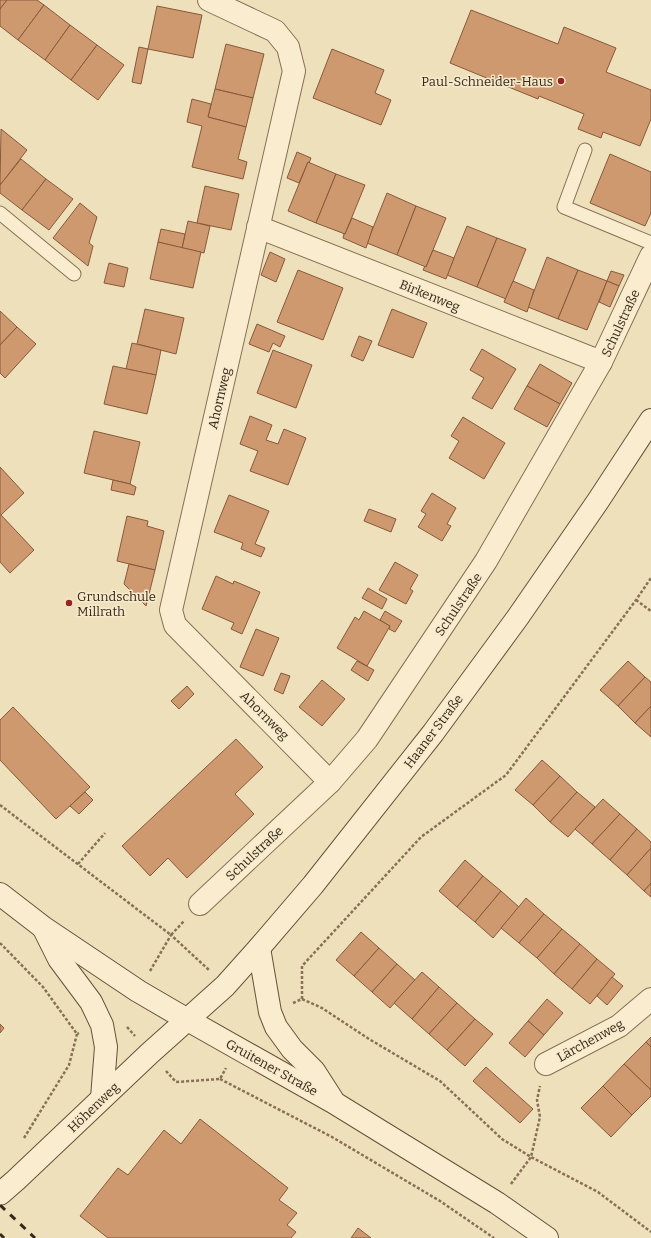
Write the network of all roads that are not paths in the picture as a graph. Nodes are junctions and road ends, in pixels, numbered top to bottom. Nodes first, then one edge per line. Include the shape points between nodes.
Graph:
1 (209, 0) edge
2 (586, 150) dead end
3 (0, 213) edge
4 (258, 227) junction
5 (651, 243) edge
6 (651, 256) edge
7 (74, 274) dead end
8 (601, 362) junction
9 (651, 420) edge
10 (330, 782) junction
11 (0, 894) edge
12 (200, 904) road end
13 (44, 928) junction
14 (259, 948) junction
15 (651, 999) edge
16 (186, 1019) junction
17 (546, 1064) road end
18 (102, 1098) junction
19 (333, 1102) junction
20 (0, 1194) edge
21 (547, 1238) edge

1 - 4 street, Ahornweg via 275,31 288,47 294,71
2 - 5 lane via 564,207
3 - 7 lane
4 - 8 street, Birkenweg
4 - 10 street, Ahornweg via 171,610 175,625
6 - 8 street, Schulstraße
8 - 10 street, Schulstraße via 486,561 368,739
9 - 14 street, Haaner Straße via 527,604 433,733 313,885
10 - 12 street, Schulstraße
11 - 13 street, Gruitener Straße
13 - 16 street, Gruitener Straße via 138,991
13 - 18 street via 59,959 91,1002 102,1025 106,1047
14 - 16 street, Haaner Straße via 225,986
14 - 19 street via 270,1012 276,1027 292,1049 314,1071
15 - 17 street, Lärchenweg via 618,1026
16 - 18 street, Höhenweg
16 - 19 street, Gruitener Straße
18 - 20 street, Höhenweg
19 - 21 street, Gruitener Straße

